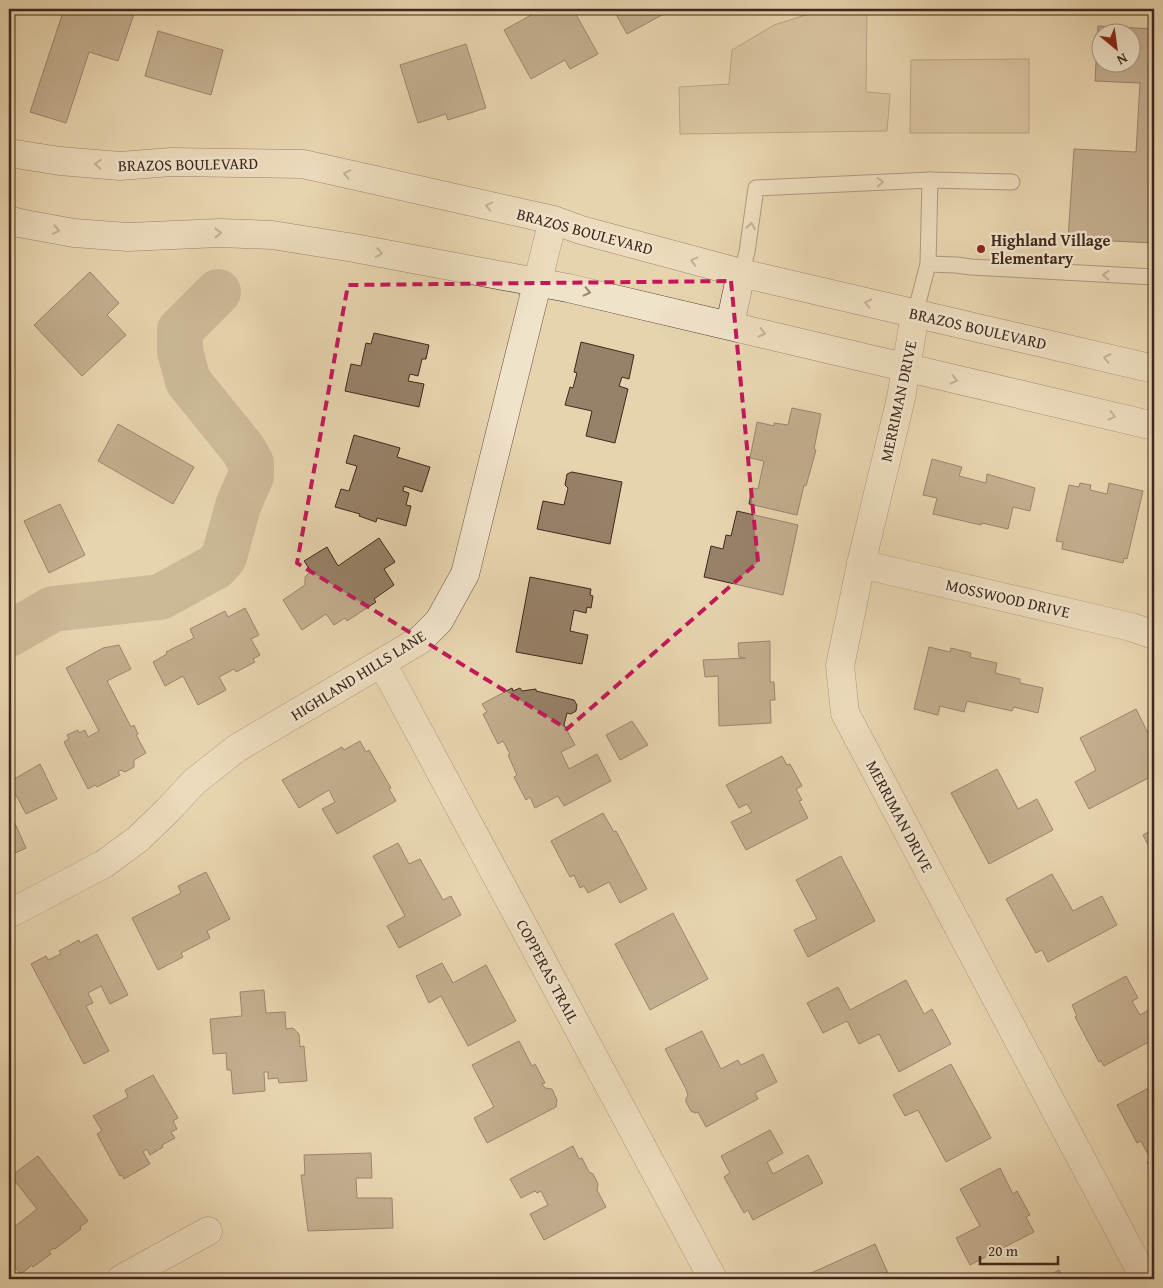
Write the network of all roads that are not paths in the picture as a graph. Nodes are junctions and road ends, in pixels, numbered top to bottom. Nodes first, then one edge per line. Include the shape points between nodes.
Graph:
1 (9, 153) edge
2 (930, 180) junction
3 (1012, 182) dead end
4 (9, 220) edge
5 (553, 220) junction
6 (928, 264) junction
7 (741, 273) junction
8 (1154, 278) edge
9 (539, 282) junction
10 (916, 314) junction
11 (730, 325) junction
12 (907, 368) junction
13 (1154, 369) edge
14 (1154, 426) edge
15 (861, 564) junction
16 (1154, 635) edge
17 (382, 663) junction
18 (9, 914) edge
19 (208, 1231) dead end
20 (121, 1279) edge
21 (713, 1279) edge
22 (1145, 1279) edge

5 -> 1 street, BRAZOS BOULEVARD via 303,164 171,162 120,166
2 - 3 lane
2 - 6 lane
7 -> 2 lane via 756,188
4 -> 9 street via 74,233 272,236
7 -> 5 street, BRAZOS BOULEVARD
5 - 9 street, HIGHLAND HILLS LANE
8 -> 6 lane
6 - 10 lane
10 -> 7 street, BRAZOS BOULEVARD
7 - 11 street
9 -> 11 street
9 - 17 street, HIGHLAND HILLS LANE via 465,574 439,621 420,640
10 - 12 street, MERRIMAN DRIVE
13 -> 10 street, BRAZOS BOULEVARD
11 -> 12 street
12 -> 14 street
12 - 15 street, MERRIMAN DRIVE
15 - 16 street, MOSSWOOD DRIVE
15 - 22 street, MERRIMAN DRIVE via 840,666 845,713
17 - 18 street, HIGHLAND HILLS LANE via 237,748 194,782 144,833 104,864
17 - 21 street, COPPERAS TRAIL
19 - 20 street

